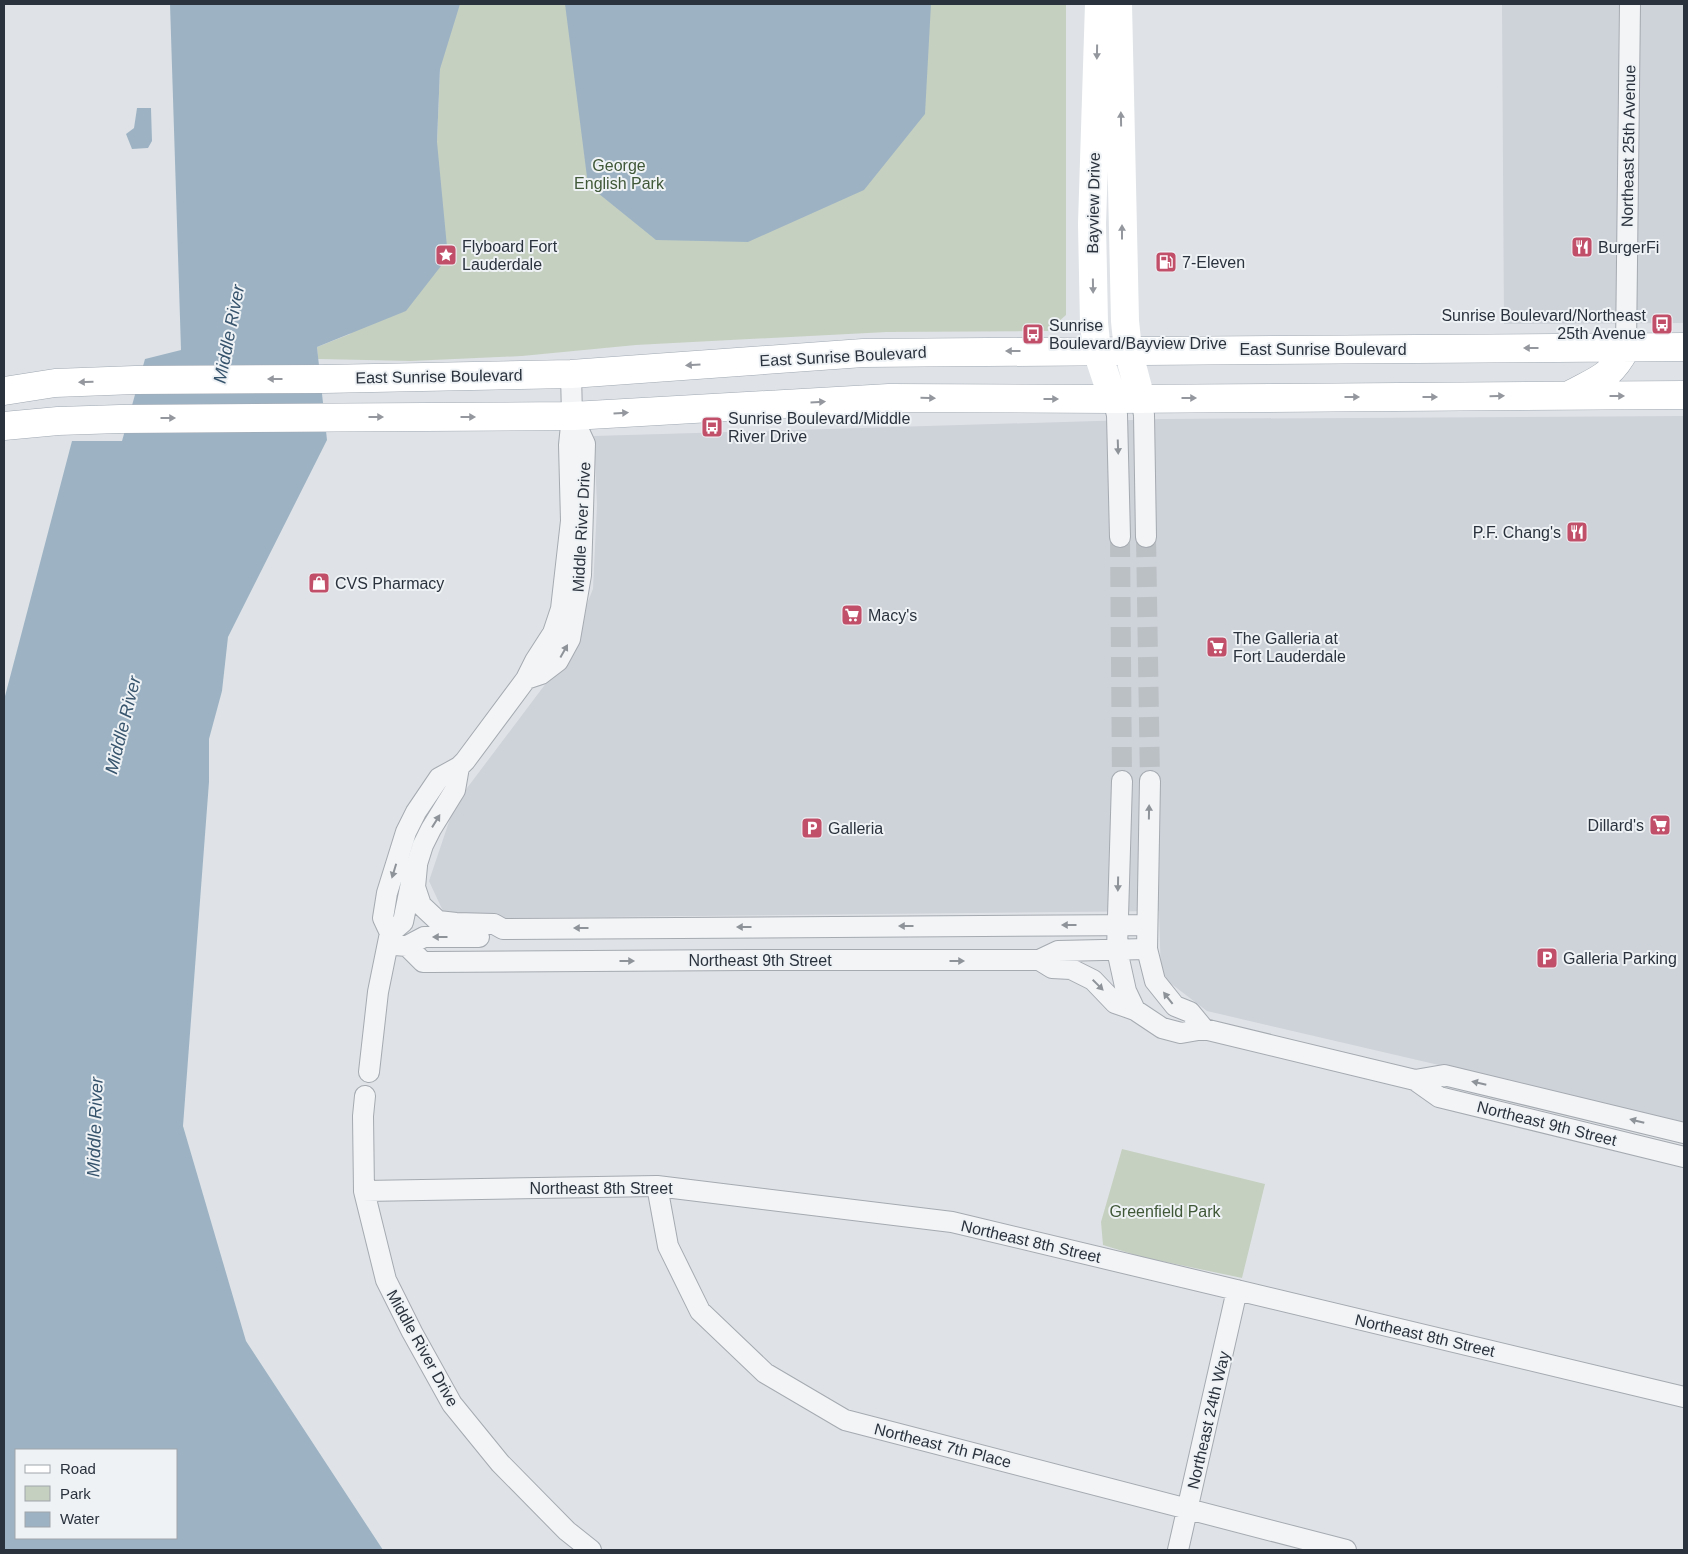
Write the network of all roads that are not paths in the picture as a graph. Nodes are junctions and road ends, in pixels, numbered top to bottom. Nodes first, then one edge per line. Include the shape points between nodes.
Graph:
1 (1099, 4) edge
2 (1118, 4) edge
3 (1630, 4) edge
4 (1684, 347) edge
5 (1626, 348) junction
6 (1128, 350) junction
7 (1097, 351) junction
8 (571, 374) junction
9 (4, 391) edge
10 (1684, 395) edge
11 (1568, 396) junction
12 (1113, 399) junction
13 (1141, 399) junction
14 (572, 416) junction
15 (4, 426) edge
16 (1120, 537) tunnel mouth
17 (1146, 537) tunnel mouth
18 (459, 767) junction
19 (1122, 781) tunnel mouth
20 (1150, 781) tunnel mouth
21 (417, 866) junction
22 (1147, 924) junction
23 (1118, 925) junction
24 (503, 929) junction
25 (395, 941) junction
26 (1147, 949) junction
27 (1117, 950) junction
28 (1039, 960) junction
29 (1135, 1010) junction
30 (1204, 1029) junction
31 (369, 1072) dead end
32 (1415, 1080) junction
33 (365, 1096) dead end
34 (1684, 1132) edge
35 (1684, 1157) edge
36 (657, 1186) junction
37 (364, 1191) junction
38 (1237, 1290) junction
39 (1684, 1397) edge
40 (1188, 1508) junction
41 (591, 1550) edge
42 (1178, 1550) edge
43 (1346, 1550) edge

1 -> 7 main road, Bayview Drive via 1092,224
6 -> 2 main road, Bayview Drive
3 - 5 street, Northeast 25th Avenue
4 - 5 main road, East Sunrise Boulevard
5 -> 6 main road, East Sunrise Boulevard
5 - 11 main road via 1607,375
6 - 7 main road, East Sunrise Boulevard
6 - 13 main road, Bayview Drive
7 -> 8 main road, East Sunrise Boulevard via 863,353
7 - 12 main road, Bayview Drive
8 -> 9 main road, East Sunrise Boulevard via 135,380 54,383
8 - 14 street, Middle River Drive
11 -> 10 main road
13 -> 11 main road
12 - 13 main road
14 -> 12 main road via 889,398
12 -> 16 street via 1117,415
13 - 17 street
15 -> 14 main road via 120,418
14 - 18 street, Middle River Drive via 585,444 580,584 570,639 558,661 541,674 526,679
21 -> 18 street, Middle River Drive via 431,828 455,790
18 -> 25 street, Middle River Drive via 439,778 406,832 387,893 383,918
19 -> 23 street
22 -> 20 street
21 - 24 street, Northeast 9th Street via 415,887 421,906 438,920 456,924 494,924
21 - 25 street, Middle River Drive via 404,922
22 - 23 street, Northeast 9th Street
22 - 26 street
23 -> 24 street, Northeast 9th Street
23 - 27 street
24 -> 25 street, Northeast 9th Street via 493,937 424,937
25 -> 28 street, Northeast 9th Street via 423,962
25 - 31 street, Middle River Drive via 378,992
26 - 27 street, Northeast 9th Street
30 -> 26 street via 1190,1012 1175,1006 1155,981
27 - 28 street, Northeast 9th Street via 1058,951
27 - 29 street via 1126,991
28 -> 29 street, Northeast 9th Street via 1052,968 1071,969 1093,980 1115,1003
29 - 30 street, Northeast 9th Street via 1162,1028 1181,1034
30 - 32 street, Northeast 9th Street
34 -> 32 street, Northeast 9th Street via 1444,1075
32 - 35 street, Northeast 9th Street via 1439,1097
33 - 37 street, Middle River Drive via 362,1116
36 - 37 street, Northeast 8th Street
36 - 38 street, Northeast 8th Street via 952,1222
36 - 40 street, Northeast 7th Place via 668,1246 700,1312 773,1378 845,1420
37 - 41 street, Middle River Drive via 386,1280 452,1404 500,1463 567,1531
38 - 39 street, Northeast 8th Street
38 - 40 street, Northeast 24th Way
40 - 42 street, Northeast 24th Way
40 - 43 street, Northeast 7th Place

